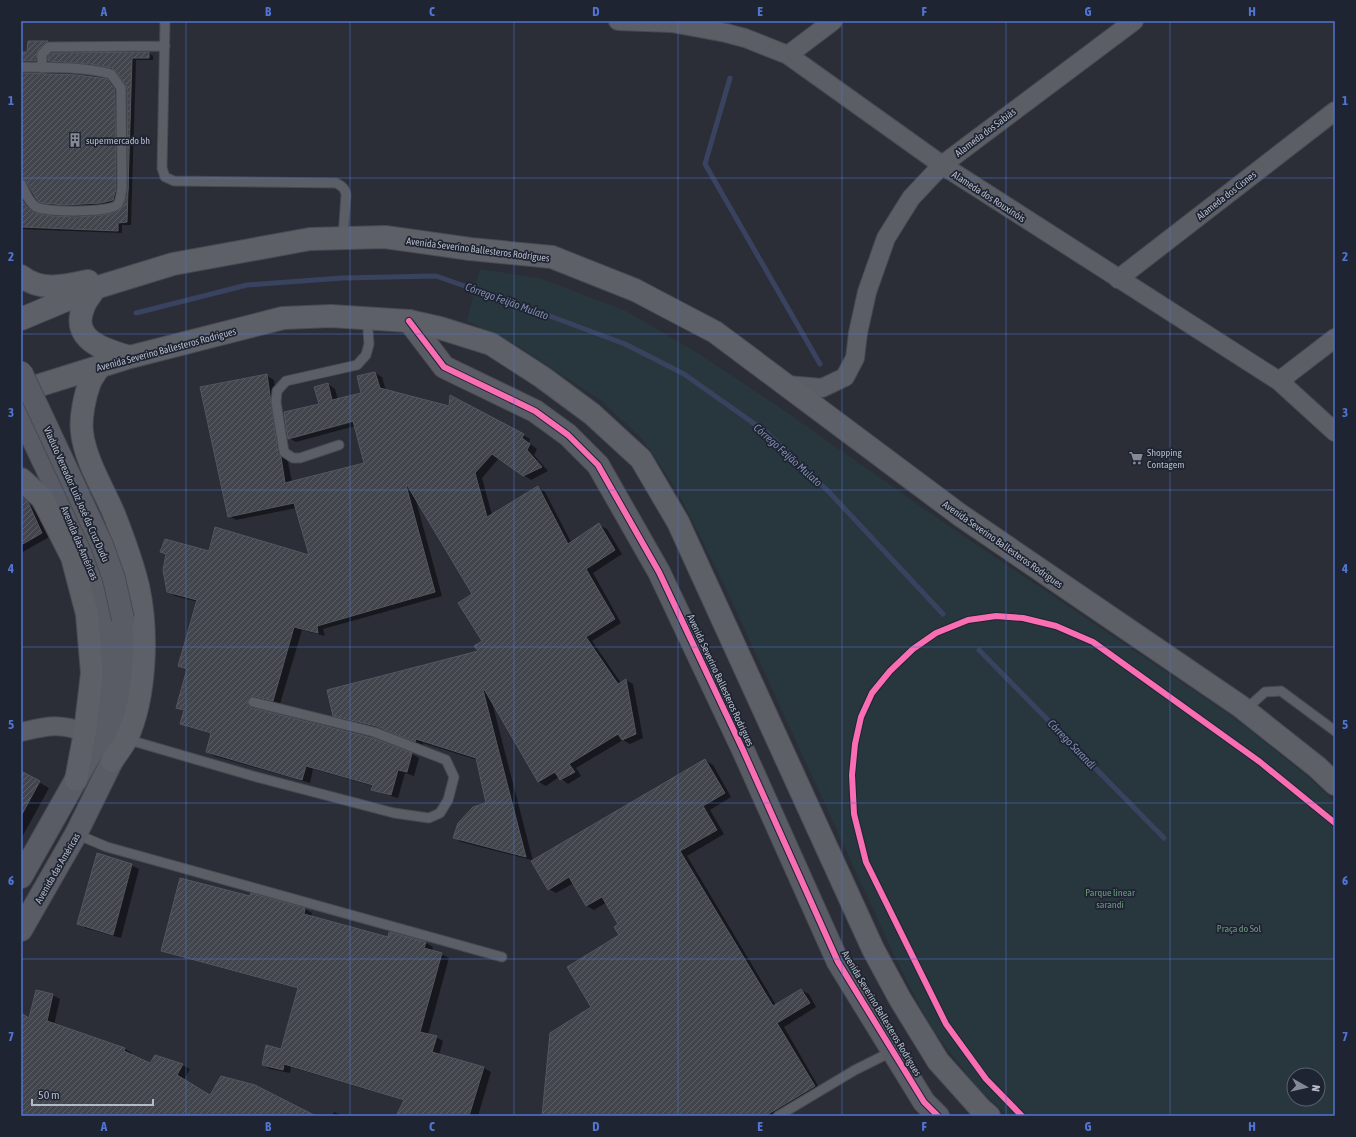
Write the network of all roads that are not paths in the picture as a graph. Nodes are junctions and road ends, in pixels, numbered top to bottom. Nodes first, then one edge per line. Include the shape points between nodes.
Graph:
1 (165, 21) edge
2 (618, 21) edge
3 (833, 21) edge
4 (1134, 21) edge
5 (164, 46) junction
6 (788, 55) junction
7 (21, 67) edge
8 (42, 68) junction
9 (1335, 111) edge
10 (942, 165) junction
11 (21, 184) edge
12 (343, 237) junction
13 (174, 264) junction
14 (21, 276) edge
15 (1118, 279) junction
16 (96, 288) junction
17 (367, 318) junction
18 (21, 319) edge
19 (409, 321) junction
20 (1335, 338) edge
21 (130, 357) junction
22 (100, 366) junction
23 (21, 372) edge
24 (1278, 381) junction
25 (787, 385) junction
26 (21, 391) edge
27 (21, 414) edge
28 (1335, 432) edge
29 (339, 445) dead end
30 (21, 479) edge
31 (114, 621) junction
32 (253, 702) dead end
33 (1245, 710) junction
34 (1335, 731) edge
35 (21, 732) edge
36 (85, 732) junction
37 (126, 739) junction
38 (112, 761) junction
39 (76, 780) junction
40 (1335, 784) edge
41 (76, 834) junction
42 (21, 877) edge
43 (21, 930) edge
44 (502, 957) dead end
45 (893, 1051) junction
46 (778, 1116) edge
47 (938, 1116) edge
48 (989, 1116) edge

1 - 5 lane
2 - 6 street, Alameda dos Rouxinóis via 672,23 726,33
3 - 6 street
4 - 10 street, Alameda dos Sabiás
5 - 8 lane via 49,47 42,54
5 - 12 lane via 162,168 165,177 174,181 336,183 345,191
6 - 10 street, Alameda dos Rouxinóis
7 - 8 lane
8 - 11 lane via 81,68 104,72 111,74 121,88 120,201 107,210 83,211 37,207 30,201
9 - 15 street, Alameda dos Cisnes
10 - 15 street, Alameda dos Rouxinóis
10 - 25 street, Alameda dos Sabiás via 911,198 886,238 867,292 855,358 845,377 822,388
12 - 13 main road, Avenida Severino Ballesteros Rodrigues via 310,239
12 - 25 main road, Avenida Severino Ballesteros Rodrigues via 385,237 552,257 635,290 715,332
13 - 14 main road via 66,286 43,286
13 - 16 main road, Avenida Severino Ballesteros Rodrigues
15 - 24 street, Alameda dos Rouxinóis
16 - 18 main road, Avenida Severino Ballesteros Rodrigues
16 - 21 main road via 83,307 80,323 83,335 105,349
17 - 19 main road, Avenida Severino Ballesteros Rodrigues
17 - 21 main road, Avenida Severino Ballesteros Rodrigues via 283,318
17 - 29 lane via 369,344 366,355 357,365 286,381 278,391 276,402 284,452 293,458 300,458
19 - 45 main road, Avenida Severino Ballesteros Rodrigues via 444,367 535,411 568,435 598,465 659,572 743,750 838,962
19 - 48 main road, Avenida Severino Ballesteros Rodrigues via 491,344 592,414 641,459 678,522 880,962 938,1061
20 - 24 street
21 - 22 main road, Avenida Severino Ballesteros Rodrigues
22 - 26 main road, Avenida Severino Ballesteros Rodrigues
22 - 37 main road via 87,392 82,432 86,452 114,514 131,561 143,621 144,656 141,689
23 - 31 main road, Viaduto Vereador Luiz José da Cruz Dudu, bridge via 102,545 114,579
24 - 28 street, Alameda dos Rouxinóis
25 - 33 main road, Avenida Severino Ballesteros Rodrigues via 960,515
27 - 31 main road, Avenida das Américas via 77,532 101,596
30 - 36 main road via 42,498 72,557 87,614 92,673
31 - 38 main road, Avenida das Américas via 125,652 124,694
31 - 39 main road, Avenida das Américas via 99,727 91,753
32 - 37 lane via 374,732 446,760 454,777 448,800 440,813 428,818 394,813
33 - 34 lane via 1265,692 1281,691
33 - 40 main road, Avenida Severino Ballesteros Rodrigues
35 - 36 street via 51,726
36 - 39 main road
37 - 38 main road
38 - 41 main road, Avenida das Américas
39 - 42 main road, Avenida das Américas
41 - 43 main road, Avenida das Américas
41 - 44 lane via 107,846
45 - 46 lane via 855,1070
45 - 47 main road, Avenida Severino Ballesteros Rodrigues via 924,1102

